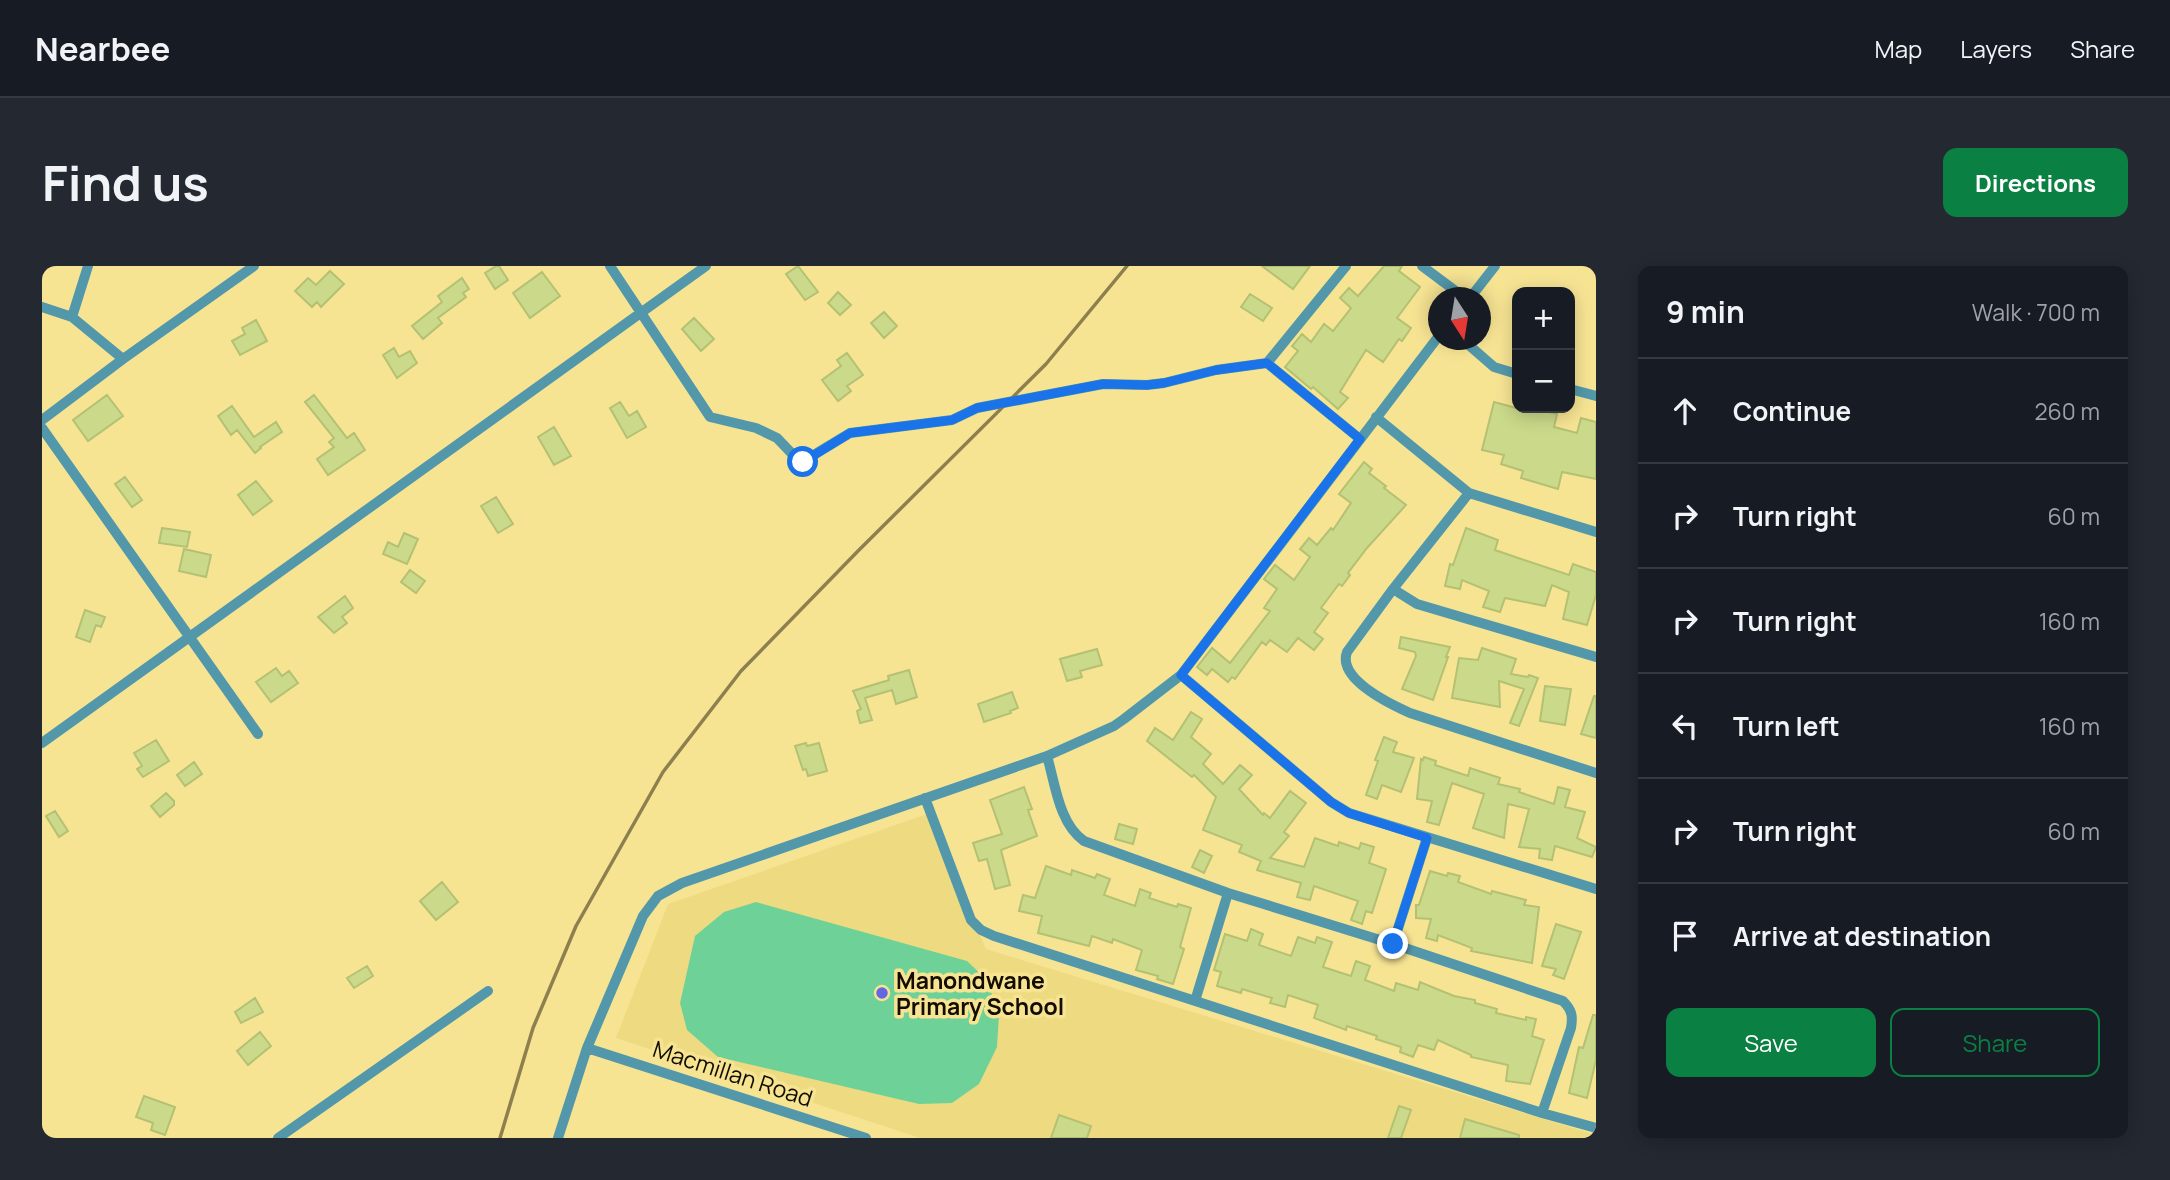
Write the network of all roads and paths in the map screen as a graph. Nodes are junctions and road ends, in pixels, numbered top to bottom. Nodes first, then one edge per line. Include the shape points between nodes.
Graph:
1 (89, 266) edge
2 (254, 266) edge
3 (610, 266) edge
4 (706, 266) edge
5 (1346, 266) edge
6 (1422, 266) edge
7 (1495, 266) edge
8 (1452, 287) edge
9 (1477, 287) edge
10 (42, 307) edge
11 (642, 312) junction
12 (72, 317) junction
13 (1428, 350) edge
14 (1474, 350) edge
15 (123, 359) junction
16 (1267, 363) junction
17 (1512, 372) edge
18 (1575, 390) edge
19 (1596, 396) edge
20 (1376, 417) junction
21 (42, 420) edge
22 (42, 428) edge
23 (1360, 439) junction
24 (1469, 493) junction
25 (1596, 532) edge
26 (1393, 589) junction
27 (190, 635) junction
28 (1596, 657) edge
29 (1181, 675) junction
30 (258, 734) dead end
31 (42, 743) edge
32 (1047, 756) junction
33 (1596, 773) edge
34 (925, 798) junction
35 (1427, 838) junction
36 (1596, 889) edge
37 (1228, 892) junction
38 (1393, 944) junction
39 (488, 991) dead end
40 (1195, 1001) junction
41 (587, 1048) junction
42 (1542, 1113) junction
43 (1596, 1128) edge
44 (278, 1138) edge
45 (558, 1138) edge
46 (866, 1138) edge

1 - 12 street
2 - 15 street
3 - 11 street
4 - 11 street
5 - 16 street
6 - 8 street
7 - 9 street
10 - 12 street
11 - 16 street via 710,417 756,428 776,438 799,461 850,433 952,420 988,405 1103,384 1164,383
11 - 27 street
12 - 15 street
13 - 20 street
14 - 17 street via 1494,367
15 - 21 street
16 - 23 street
18 - 19 street
20 - 23 street
20 - 24 street
22 - 27 street
23 - 29 street
24 - 25 street
24 - 26 street
26 - 28 street via 1417,604
26 - 33 street via 1347,652 1346,667 1358,681 1410,713
27 - 30 street
27 - 31 street
29 - 32 street via 1114,726
29 - 35 street via 1331,802 1349,813
32 - 34 street
32 - 37 street via 1073,834
34 - 40 street via 971,920 981,930
34 - 41 street via 682,883 658,896 643,916
35 - 36 street
35 - 38 street
37 - 38 street
37 - 40 street
38 - 42 street via 1549,996 1570,1008 1571,1028
39 - 44 street
40 - 42 street
41 - 45 street
41 - 46 street, Macmillan Road
42 - 43 street

